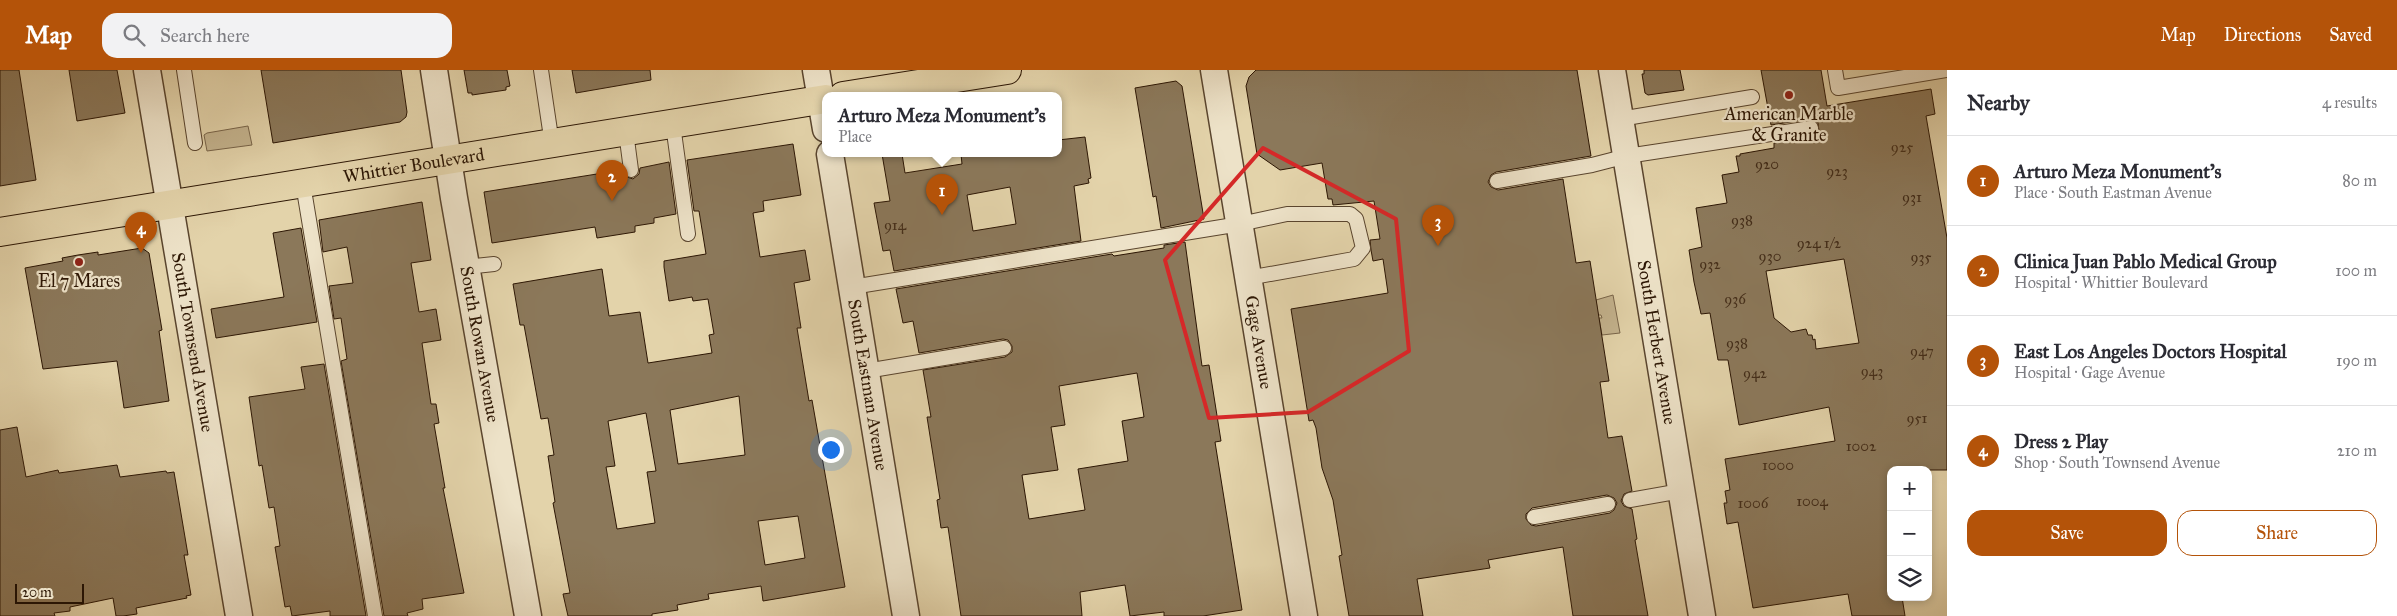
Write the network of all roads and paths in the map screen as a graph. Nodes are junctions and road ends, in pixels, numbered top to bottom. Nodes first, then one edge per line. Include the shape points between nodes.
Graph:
1 (147, 70) edge
2 (184, 70) edge
3 (434, 70) edge
4 (541, 70) edge
5 (816, 70) edge
6 (1007, 70) edge
7 (1214, 70) edge
8 (1612, 70) edge
9 (1835, 70) edge
10 (1947, 70) edge
11 (1894, 74) edge
12 (827, 92) edge
13 (868, 92) edge
14 (1752, 97) dead end
15 (822, 99) edge
16 (1620, 119) junction
17 (673, 125) junction
18 (1810, 128) dead end
19 (626, 132) junction
20 (195, 142) dead end
21 (552, 144) junction
22 (1626, 156) junction
23 (830, 157) edge
24 (448, 161) junction
25 (631, 170) dead end
26 (1497, 181) dead end
27 (303, 184) junction
28 (169, 206) junction
29 (1240, 224) junction
30 (0, 232) edge
31 (688, 234) dead end
32 (494, 264) dead end
33 (466, 267) junction
34 (1248, 278) junction
35 (852, 287) junction
36 (1004, 348) dead end
37 (866, 371) junction
38 (1681, 491) junction
39 (1630, 500) dead end
40 (1608, 504) dead end
41 (1534, 517) dead end
42 (239, 616) edge
43 (375, 616) edge
44 (528, 616) edge
45 (905, 616) edge
46 (1304, 616) edge
47 (1702, 616) edge

1 - 28 street, South Townsend Avenue
2 - 20 lane
3 - 24 street, South Rowan Avenue
4 - 21 lane
5 - 12 street
6 - 13 main road, Whittier Boulevard
7 - 29 street, Gage Avenue
8 - 16 street, South Herbert Avenue
9 - 11 lane via 1838,88
10 - 11 lane
14 - 16 lane
15 - 17 main road, Whittier Boulevard
16 - 22 street, South Herbert Avenue
17 - 19 main road, Whittier Boulevard
17 - 31 lane
18 - 22 lane
19 - 21 main road, Whittier Boulevard
19 - 25 lane
21 - 24 main road, Whittier Boulevard
22 - 26 lane
22 - 38 street, South Herbert Avenue
23 - 35 street, South Eastman Avenue
24 - 27 main road, Whittier Boulevard
24 - 33 street, South Rowan Avenue
27 - 28 main road, Whittier Boulevard
27 - 43 lane
28 - 30 main road, Whittier Boulevard
28 - 42 street, South Townsend Avenue
29 - 34 street, Gage Avenue
29 - 34 lane via 1287,214 1354,216 1363,248 1359,255 1349,260
29 - 35 lane
32 - 33 lane
33 - 44 street, South Rowan Avenue
34 - 46 street, Gage Avenue
35 - 37 street, South Eastman Avenue
36 - 37 lane
37 - 45 street, South Eastman Avenue
38 - 39 lane
38 - 47 street, South Herbert Avenue
40 - 41 lane

